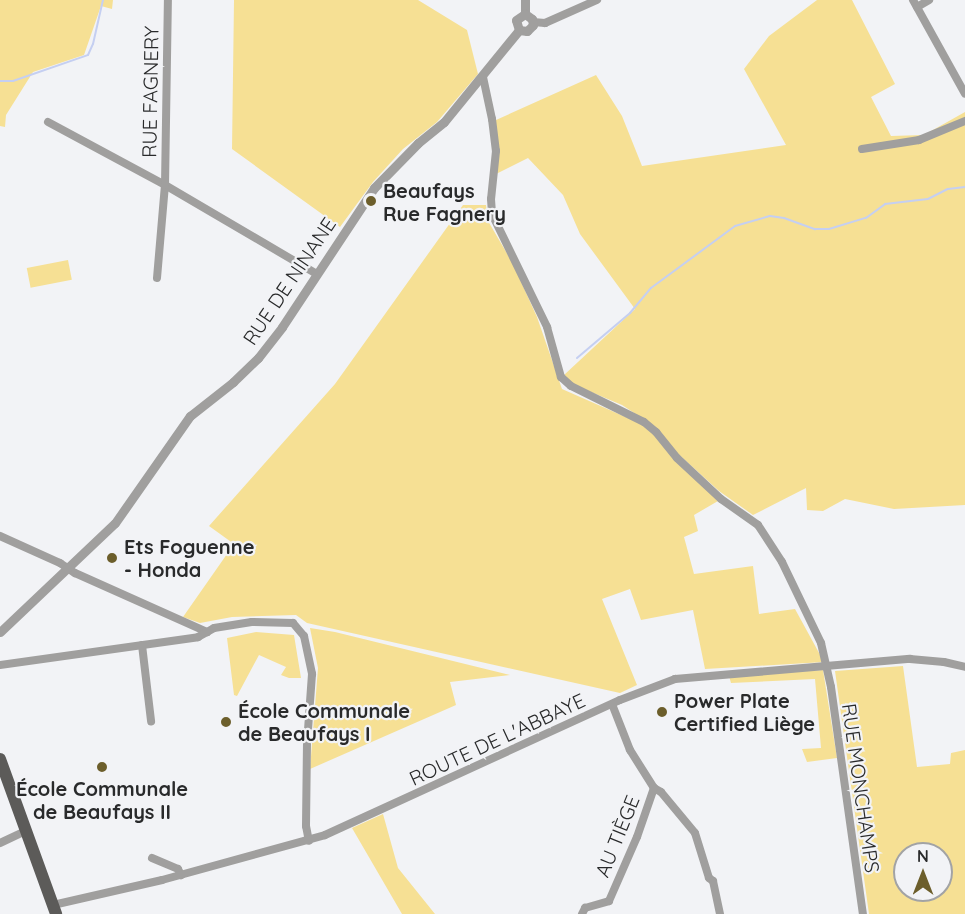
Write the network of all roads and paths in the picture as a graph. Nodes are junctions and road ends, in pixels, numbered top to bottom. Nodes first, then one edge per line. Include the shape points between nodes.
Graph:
1 (168, 0) edge
2 (525, 0) edge
3 (597, 0) edge
4 (929, 0) edge
5 (915, 3) edge
6 (525, 14) junction
7 (533, 22) junction
8 (519, 30) junction
9 (483, 77) junction
10 (965, 94) edge
11 (48, 122) dead end
12 (965, 122) edge
13 (862, 149) dead end
14 (165, 185) junction
15 (317, 274) junction
16 (157, 278) dead end
17 (0, 536) edge
18 (67, 569) junction
19 (207, 632) junction
20 (0, 633) edge
21 (142, 645) junction
22 (0, 665) edge
23 (827, 665) junction
24 (965, 667) edge
25 (612, 704) junction
26 (151, 721) dead end
27 (0, 759) edge
28 (654, 788) junction
29 (26, 831) junction
30 (309, 841) junction
31 (0, 843) edge
32 (152, 858) dead end
33 (181, 875) junction
34 (54, 910) edge
35 (582, 914) edge
36 (720, 914) edge
37 (863, 914) edge

1 - 14 street, RUE FAGNERY
2 - 6 street
3 - 7 street via 545,23
4 - 5 street
5 - 10 street
6 - 7 street
6 - 8 street via 516,20
7 - 8 street via 530,30
8 - 9 street, RUE DE NINANE
9 - 15 street, RUE DE NINANE via 444,122 374,188
9 - 23 street, RUE MONCHAMPS via 495,135 492,214 547,327 561,377 571,386 644,422 713,491 758,525 782,562 821,643
11 - 14 street, RUE FAGNERY
12 - 13 street via 919,140
14 - 15 street, RUE FAGNERY
14 - 16 street, RUE FAGNERY
15 - 18 street, RUE DE NINANE via 258,358 190,416 126,509
17 - 18 street
18 - 19 street
18 - 20 street, RUE DE NINANE
19 - 21 street via 198,637
19 - 30 street via 252,622 293,623 302,631 312,674 306,794
21 - 22 street
21 - 26 street
23 - 24 street, ROUTE DE L'ABBAYE via 910,659
23 - 25 street, ROUTE DE L'ABBAYE via 675,680
23 - 37 street, RUE MONCHAMPS
25 - 28 street, AU TIÈGE via 630,750
25 - 30 street, ROUTE DE L'ABBAYE
27 - 29 main road
28 - 35 street, AU TIÈGE via 609,901 585,908
28 - 36 street, AU TIÈGE via 695,833 713,881
29 - 31 street
29 - 34 main road
30 - 33 street, ROUTE DE L'ABBAYE
32 - 33 street via 178,869
33 - 34 street, ROUTE DE L'ABBAYE

